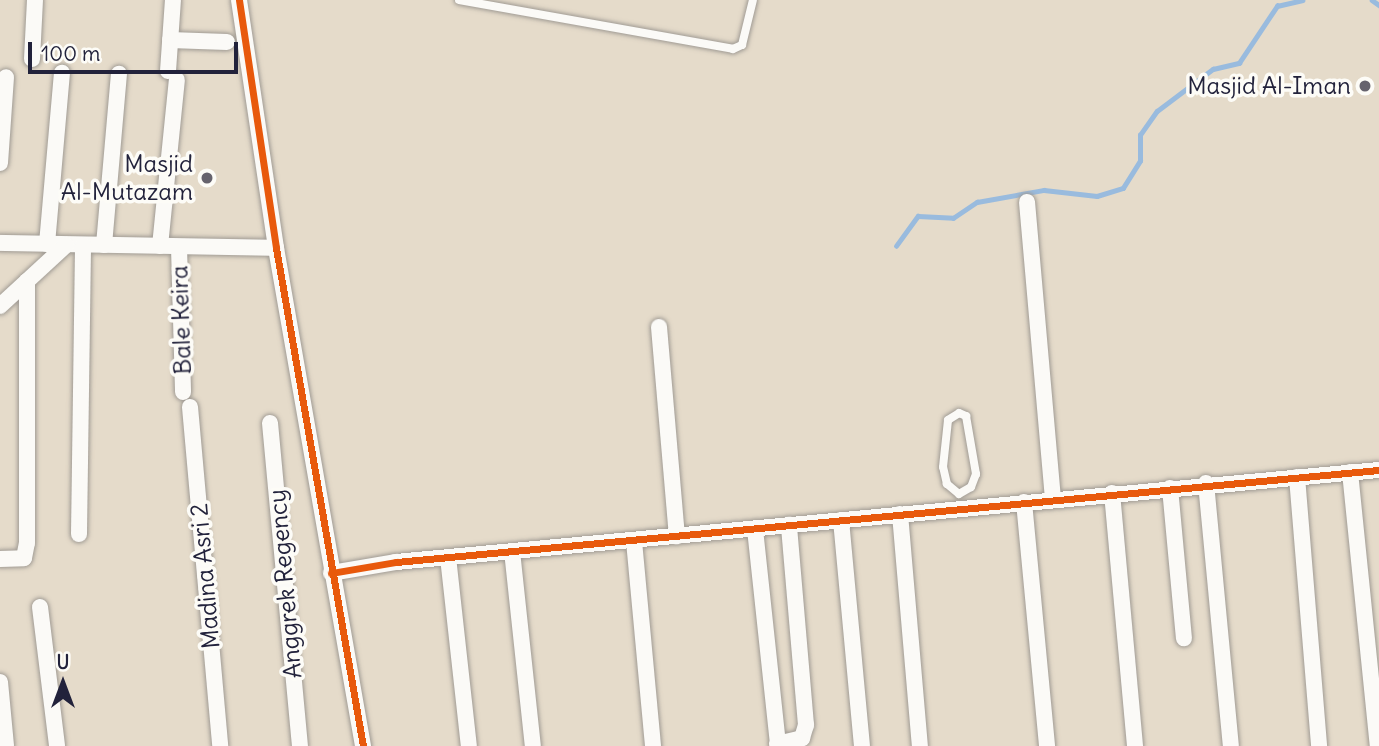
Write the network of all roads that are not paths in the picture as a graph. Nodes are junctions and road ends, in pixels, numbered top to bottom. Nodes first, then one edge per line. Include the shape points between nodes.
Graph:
1 (35, 0) edge
2 (173, 0) edge
3 (240, 0) edge
4 (459, 0) edge
5 (753, 0) edge
6 (170, 40) junction
7 (227, 43) dead end
8 (32, 59) dead end
9 (62, 73) dead end
10 (119, 74) dead end
11 (6, 77) dead end
12 (0, 163) edge
13 (1027, 202) dead end
14 (0, 243) edge
15 (47, 244) junction
16 (66, 245) junction
17 (83, 245) junction
18 (104, 245) junction
19 (160, 246) junction
20 (179, 247) junction
21 (276, 248) junction
22 (27, 281) junction
23 (2, 304) edge
24 (659, 327) dead end
25 (186, 400) joint
26 (270, 422) dead end
27 (1379, 470) edge
28 (1350, 472) junction
29 (1297, 477) junction
30 (1206, 483) junction
31 (1170, 488) junction
32 (1112, 493) junction
33 (1054, 499) junction
34 (959, 500) junction
35 (1024, 502) junction
36 (900, 514) junction
37 (841, 520) junction
38 (789, 526) junction
39 (755, 529) junction
40 (79, 534) dead end
41 (677, 536) junction
42 (634, 541) junction
43 (512, 551) junction
44 (448, 557) junction
45 (0, 559) edge
46 (331, 573) junction
47 (40, 607) dead end
48 (1184, 638) dead end
49 (0, 682) edge
50 (777, 745) edge
51 (6, 746) edge
52 (57, 746) edge
53 (220, 746) edge
54 (300, 746) edge
55 (363, 746) edge
56 (469, 746) edge
57 (533, 746) edge
58 (653, 746) edge
59 (862, 746) edge
60 (920, 746) edge
61 (1047, 746) edge
62 (1135, 746) edge
63 (1231, 746) edge
64 (1319, 746) edge
65 (1378, 746) edge

1 - 8 street
2 - 6 street
3 - 21 street
4 - 5 lane via 733,49 742,45
6 - 7 street
6 - 19 street via 172,75
9 - 15 street
10 - 18 street
11 - 12 street
13 - 33 street
14 - 15 street
15 - 16 street
16 - 17 street
16 - 22 street
17 - 18 street
17 - 40 street
18 - 19 street
19 - 20 street
20 - 21 street
20 - 25 street, Bale Keira
21 - 46 street
22 - 23 street
22 - 45 street via 27,543 24,558
24 - 41 street
25 - 53 street, Madina Asri 2
26 - 54 street, Anggrek Regency
27 - 28 street
28 - 29 street
28 - 65 street
29 - 30 street
29 - 64 street
30 - 31 street
30 - 63 street
31 - 32 street
31 - 48 street
32 - 33 street
32 - 62 street
33 - 35 street
34 - 34 lane via 947,484 943,467 948,420 959,414 966,416 976,474
34 - 35 street
34 - 36 street
35 - 61 street
36 - 37 street
36 - 60 street
37 - 38 street
37 - 59 street
38 - 39 street
38 - 50 street via 806,725 802,738
39 - 41 street
39 - 50 street
41 - 42 street
42 - 43 street
42 - 58 street
43 - 44 street
43 - 57 street
44 - 46 street
44 - 56 street
46 - 55 street
47 - 52 street
49 - 51 street

